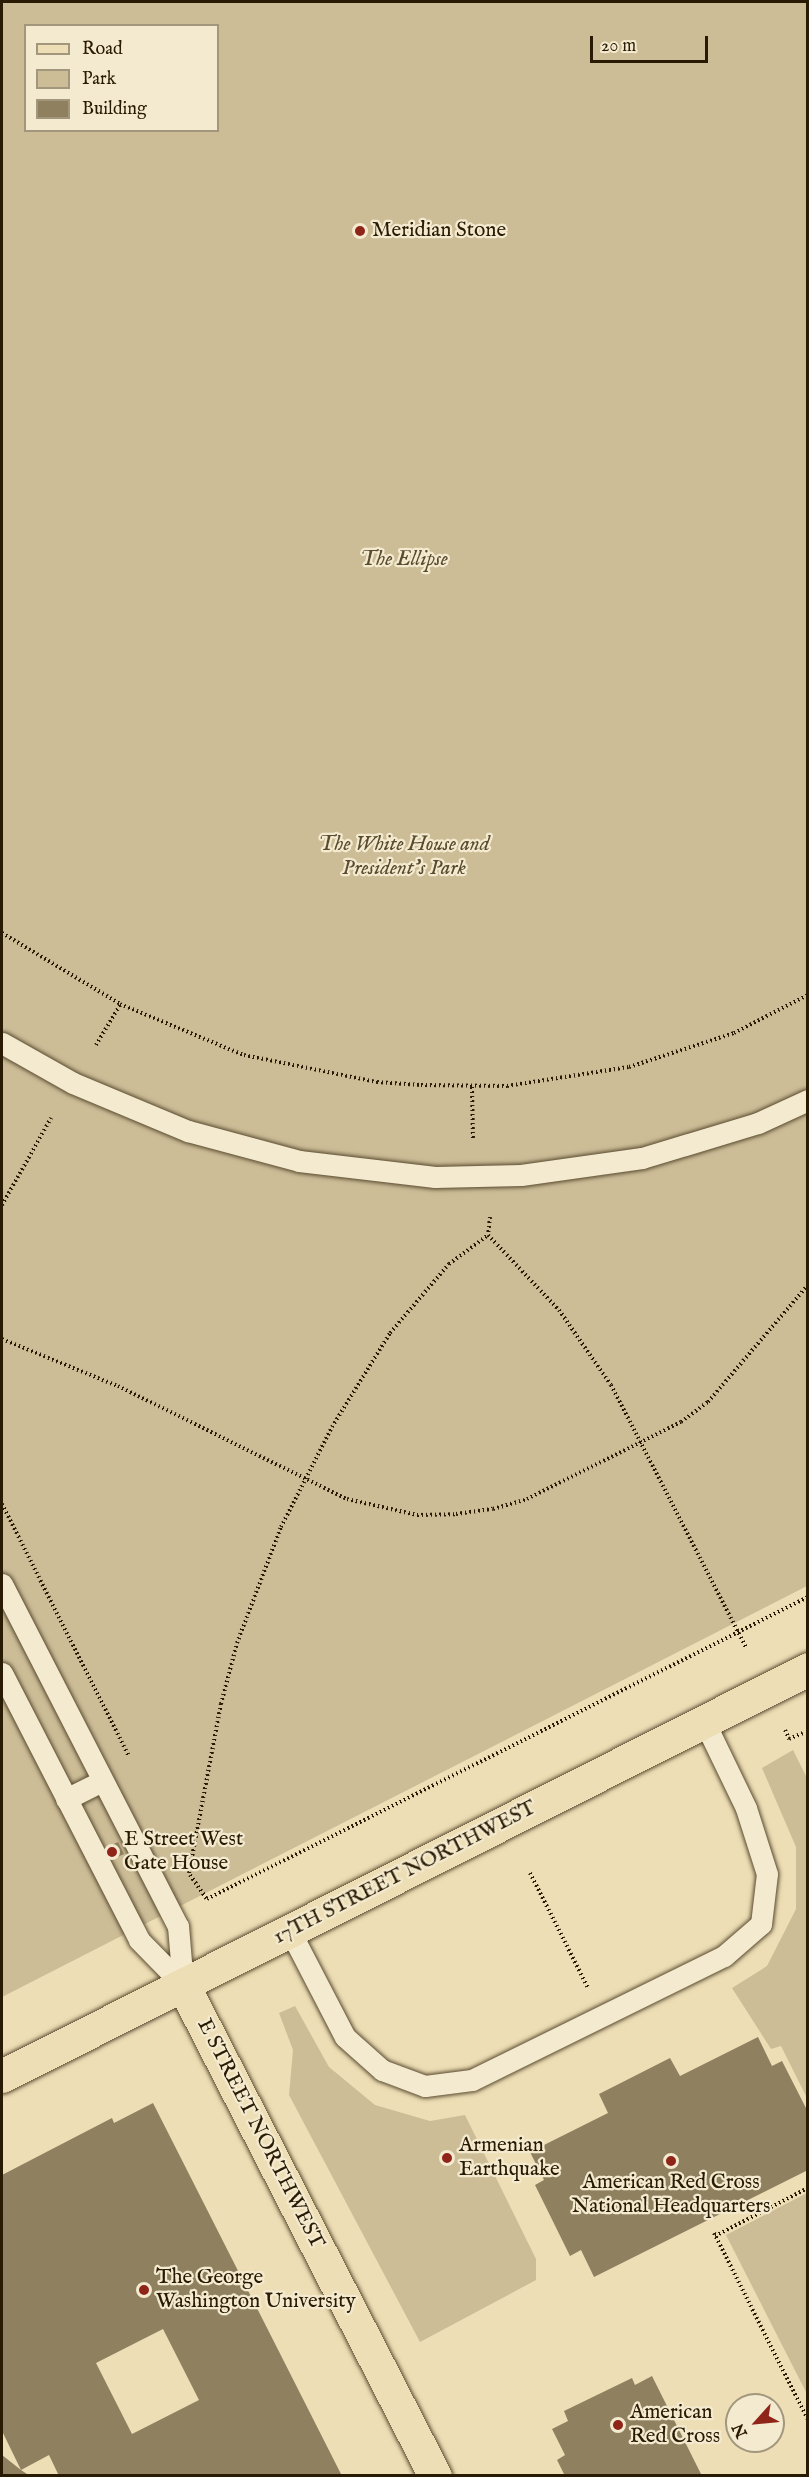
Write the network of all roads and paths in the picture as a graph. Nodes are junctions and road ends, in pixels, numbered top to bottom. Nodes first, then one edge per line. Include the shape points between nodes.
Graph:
1 (2, 933) edge
2 (807, 995) edge
3 (120, 1004) junction
4 (2, 1043) edge
5 (96, 1045) dead end
6 (472, 1087) junction
7 (807, 1100) edge
8 (51, 1119) dead end
9 (473, 1137) dead end
10 (2, 1205) edge
11 (489, 1218) dead end
12 (488, 1235) junction
13 (807, 1285) edge
14 (2, 1339) edge
15 (643, 1442) junction
16 (303, 1479) junction
17 (2, 1504) edge
18 (2, 1584) edge
19 (807, 1597) edge
20 (740, 1631) junction
21 (746, 1648) dead end
22 (807, 1668) edge
23 (2, 1673) edge
24 (704, 1721) junction
25 (784, 1730) dead end
26 (803, 1733) dead end
27 (134, 1766) dead end
28 (102, 1781) junction
29 (66, 1799) junction
30 (184, 1864) dead end
31 (189, 1873) junction
32 (530, 1873) dead end
33 (290, 1931) junction
34 (183, 1985) junction
35 (602, 2016) junction
36 (2, 2076) edge
37 (807, 2188) edge
38 (807, 2420) edge
39 (435, 2475) edge

1 - 3 path
2 - 6 path via 734,1032 662,1058 550,1081
3 - 5 path
3 - 6 path via 244,1055 285,1065 377,1082
4 - 7 lane via 73,1083 188,1131 299,1161 435,1177 521,1175 642,1158 747,1127
6 - 9 path
8 - 10 path
11 - 12 path
12 - 15 path via 559,1310 586,1345
12 - 16 path via 449,1264 390,1333
13 - 15 path via 708,1402
14 - 16 path via 118,1386
15 - 16 path via 527,1499 456,1514 417,1515 382,1509 347,1500
15 - 20 path
16 - 31 path via 258,1582 237,1643 210,1750
17 - 27 path
18 - 28 lane, E STREET NORTHWEST
19 - 20 path
20 - 21 path
20 - 31 path via 207,1899
22 - 24 main road, 17TH STREET NORTHWEST
23 - 29 lane, E STREET NORTHWEST
24 - 33 main road, 17TH STREET NORTHWEST
24 - 35 lane via 746,1808 767,1874 761,1923 724,1956
25 - 26 path via 789,1739
28 - 29 lane
28 - 34 lane, E STREET NORTHWEST via 178,1926
29 - 34 lane, E STREET NORTHWEST via 139,1940
30 - 31 path
32 - 35 path
33 - 34 main road, 17TH STREET NORTHWEST
33 - 35 lane via 345,2037 382,2070 424,2086 472,2080
34 - 36 main road, 17TH STREET NORTHWEST
34 - 39 main road, E STREET NORTHWEST
37 - 38 path via 714,2235

